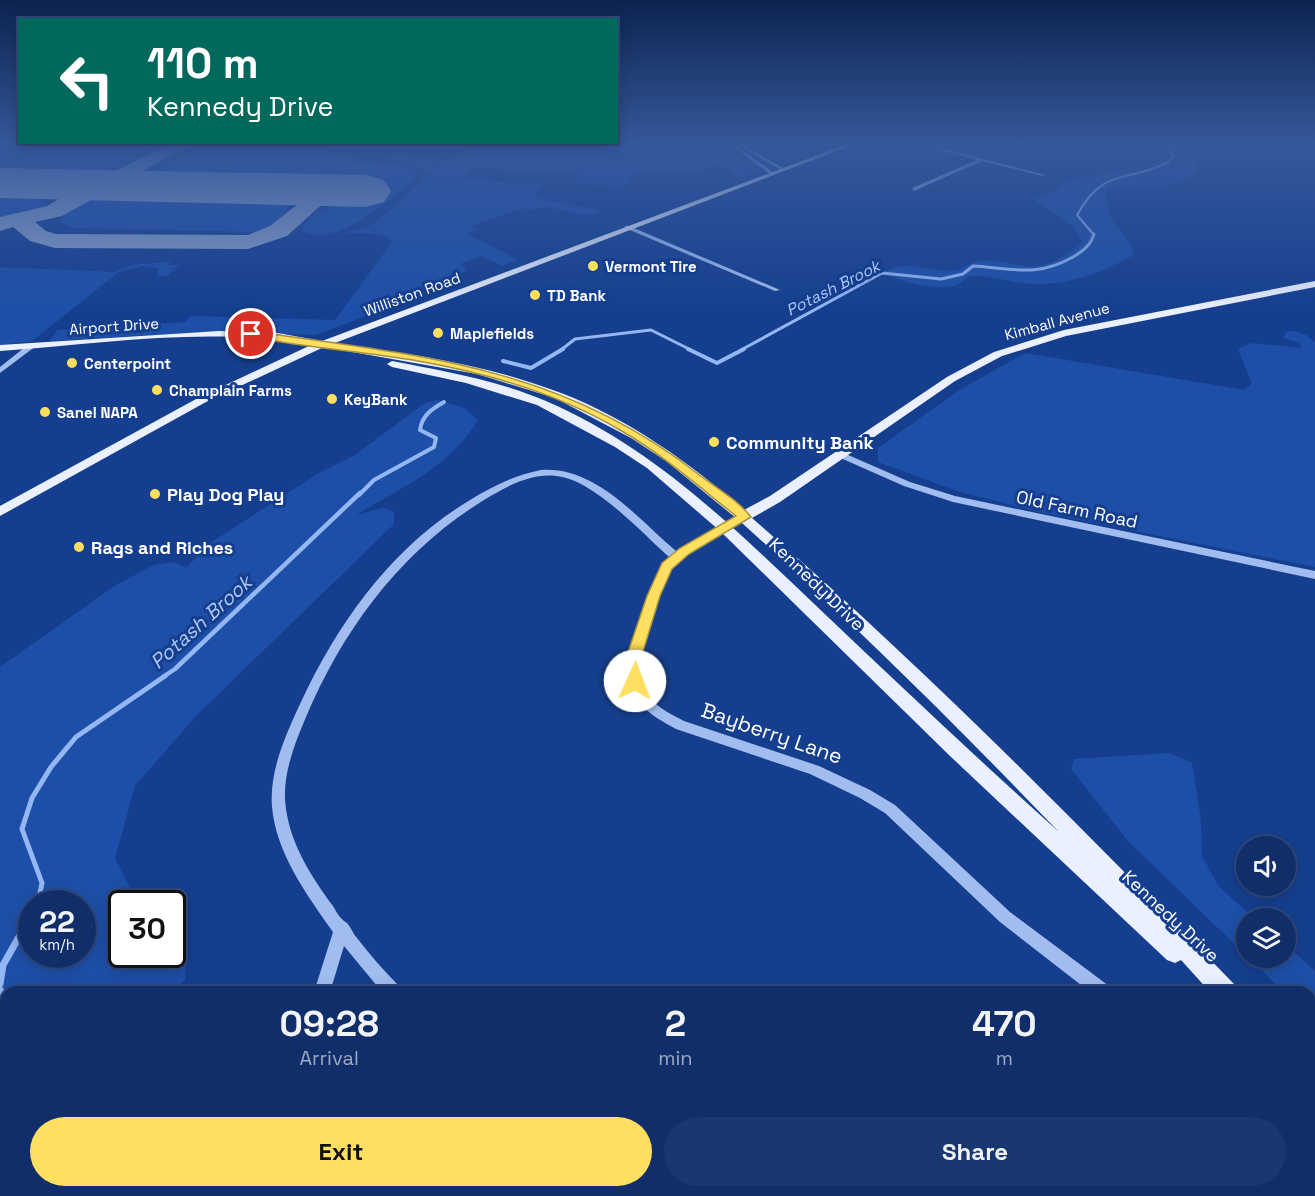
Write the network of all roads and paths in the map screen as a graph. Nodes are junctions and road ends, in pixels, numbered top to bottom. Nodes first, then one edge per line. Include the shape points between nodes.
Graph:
1 (700, 200) edge
2 (627, 227) junction
3 (1315, 284) edge
4 (777, 290) dead end
5 (230, 335) junction
6 (321, 344) junction
7 (32, 346) junction
8 (0, 348) edge
9 (304, 351) junction
10 (447, 364) junction
11 (422, 370) junction
12 (0, 371) edge
13 (839, 454) junction
14 (0, 512) edge
15 (745, 517) junction
16 (725, 528) junction
17 (676, 557) junction
18 (1315, 575) edge
19 (342, 928) junction
20 (324, 986) edge
21 (388, 986) edge
22 (1095, 986) edge
23 (1212, 986) edge
24 (1220, 986) edge

1 - 2 main road, Williston Road
2 - 4 street
2 - 6 main road, Williston Road
3 - 13 main road, Kimball Avenue via 1091,328 1014,348 951,379
5 - 6 main road, Airport Drive via 269,335
5 - 7 main road, Airport Drive
5 - 9 main road, Airport Drive
6 - 9 main road, Williston Road
6 - 10 main road, Kennedy Drive
7 - 8 main road, Airport Drive
7 - 12 street
9 - 11 main road, Kennedy Drive
9 - 14 main road, Williston Road via 202,400
10 - 11 main road
10 - 15 main road, Kennedy Drive via 560,397 623,427 689,471
11 - 16 main road, Kennedy Drive via 507,391 574,419 651,465
13 - 15 main road, Kimball Avenue
13 - 18 street, Old Farm Road via 953,499
15 - 16 main road, Kimball Avenue
15 - 24 main road, Kennedy Drive via 980,737
16 - 17 street, Bayberry Lane
16 - 23 main road, Kennedy Drive via 956,750
17 - 19 street via 588,483 562,473 541,473 499,488 454,514 373,591 322,667 292,735 279,784 279,809 293,853 317,896
17 - 22 street, Bayberry Lane via 657,586 634,658 635,681 651,707 680,725 811,767 872,797 890,809 1005,917
19 - 20 street
19 - 21 street

